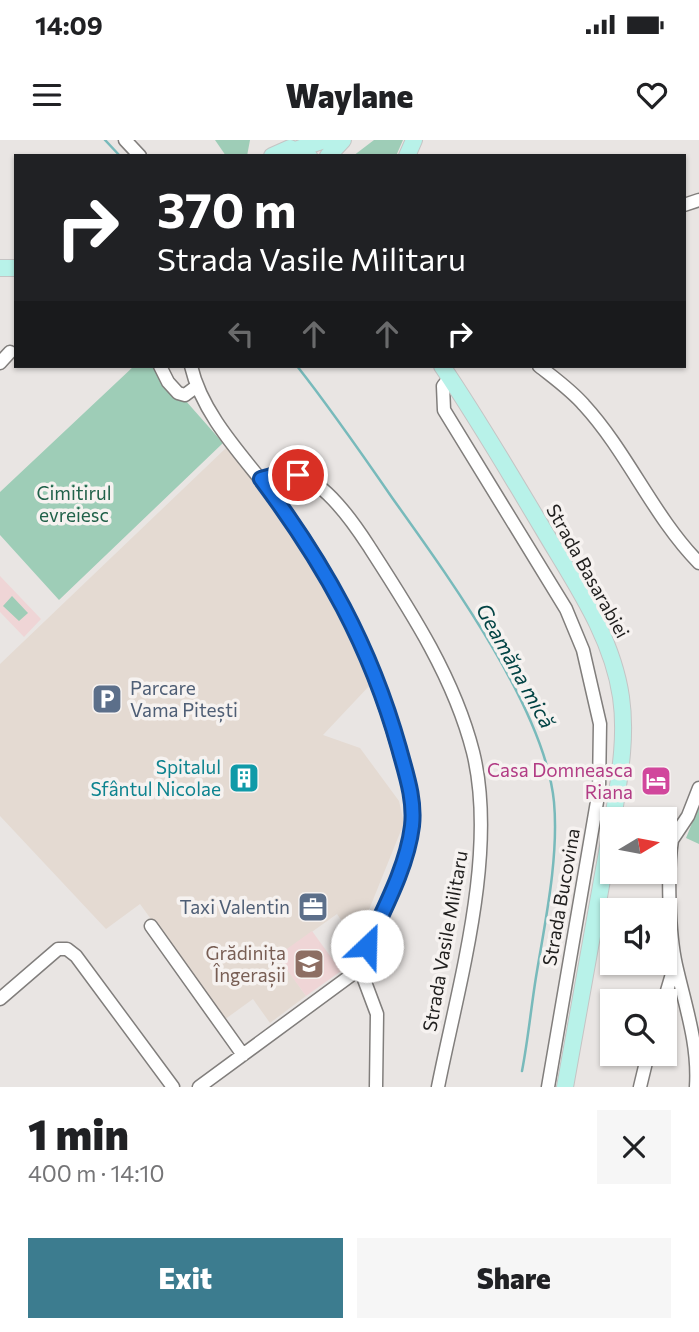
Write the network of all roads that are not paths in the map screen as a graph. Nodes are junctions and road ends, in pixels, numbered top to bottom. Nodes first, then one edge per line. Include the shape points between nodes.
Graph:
1 (125, 140) edge
2 (325, 140) edge
3 (342, 140) edge
4 (295, 148) edge
5 (138, 154) edge
6 (276, 154) edge
7 (330, 154) edge
8 (9, 352) dead end
9 (0, 363) edge
10 (161, 368) edge
11 (192, 368) edge
12 (541, 368) edge
13 (446, 371) edge
14 (197, 386) junction
15 (261, 479) junction
16 (699, 563) edge
17 (699, 788) edge
18 (615, 807) edge
19 (677, 829) edge
20 (602, 884) edge
21 (583, 888) junction
22 (601, 891) junction
23 (151, 926) dead end
24 (359, 966) junction
25 (677, 969) edge
26 (0, 999) edge
27 (243, 1055) junction
28 (645, 1066) edge
29 (699, 1072) edge
30 (173, 1087) edge
31 (199, 1087) edge
32 (376, 1087) edge
33 (438, 1087) edge
34 (548, 1087) edge
35 (565, 1087) edge
36 (639, 1087) edge
37 (696, 1087) edge

1 - 5 street
2 - 4 main road
3 - 7 main road
4 - 6 main road
8 - 9 street
10 - 14 street via 178,393 185,395
11 - 14 street
12 - 16 street via 598,421 670,530
13 - 18 main road, Strada Basarabiei via 607,646 621,699 623,728
13 - 21 street, Strada Bucovina via 444,410 566,609 586,661 600,724 601,755
14 - 15 street via 203,402
15 - 24 street via 320,563 361,637 413,802 412,829 400,868
15 - 33 street, Strada Vasile Militaru via 298,475 326,494 352,523 440,665 473,754 481,852
17 - 19 street via 688,816
20 - 22 main road, Strada Basarabiei
21 - 22 street
21 - 34 street, Strada Bucovina
22 - 35 main road, Strada Basarabiei
23 - 27 street
24 - 27 street
24 - 32 street via 377,1014
25 - 29 street
26 - 30 street via 58,949 67,949
27 - 31 street
28 - 36 street
29 - 37 street

